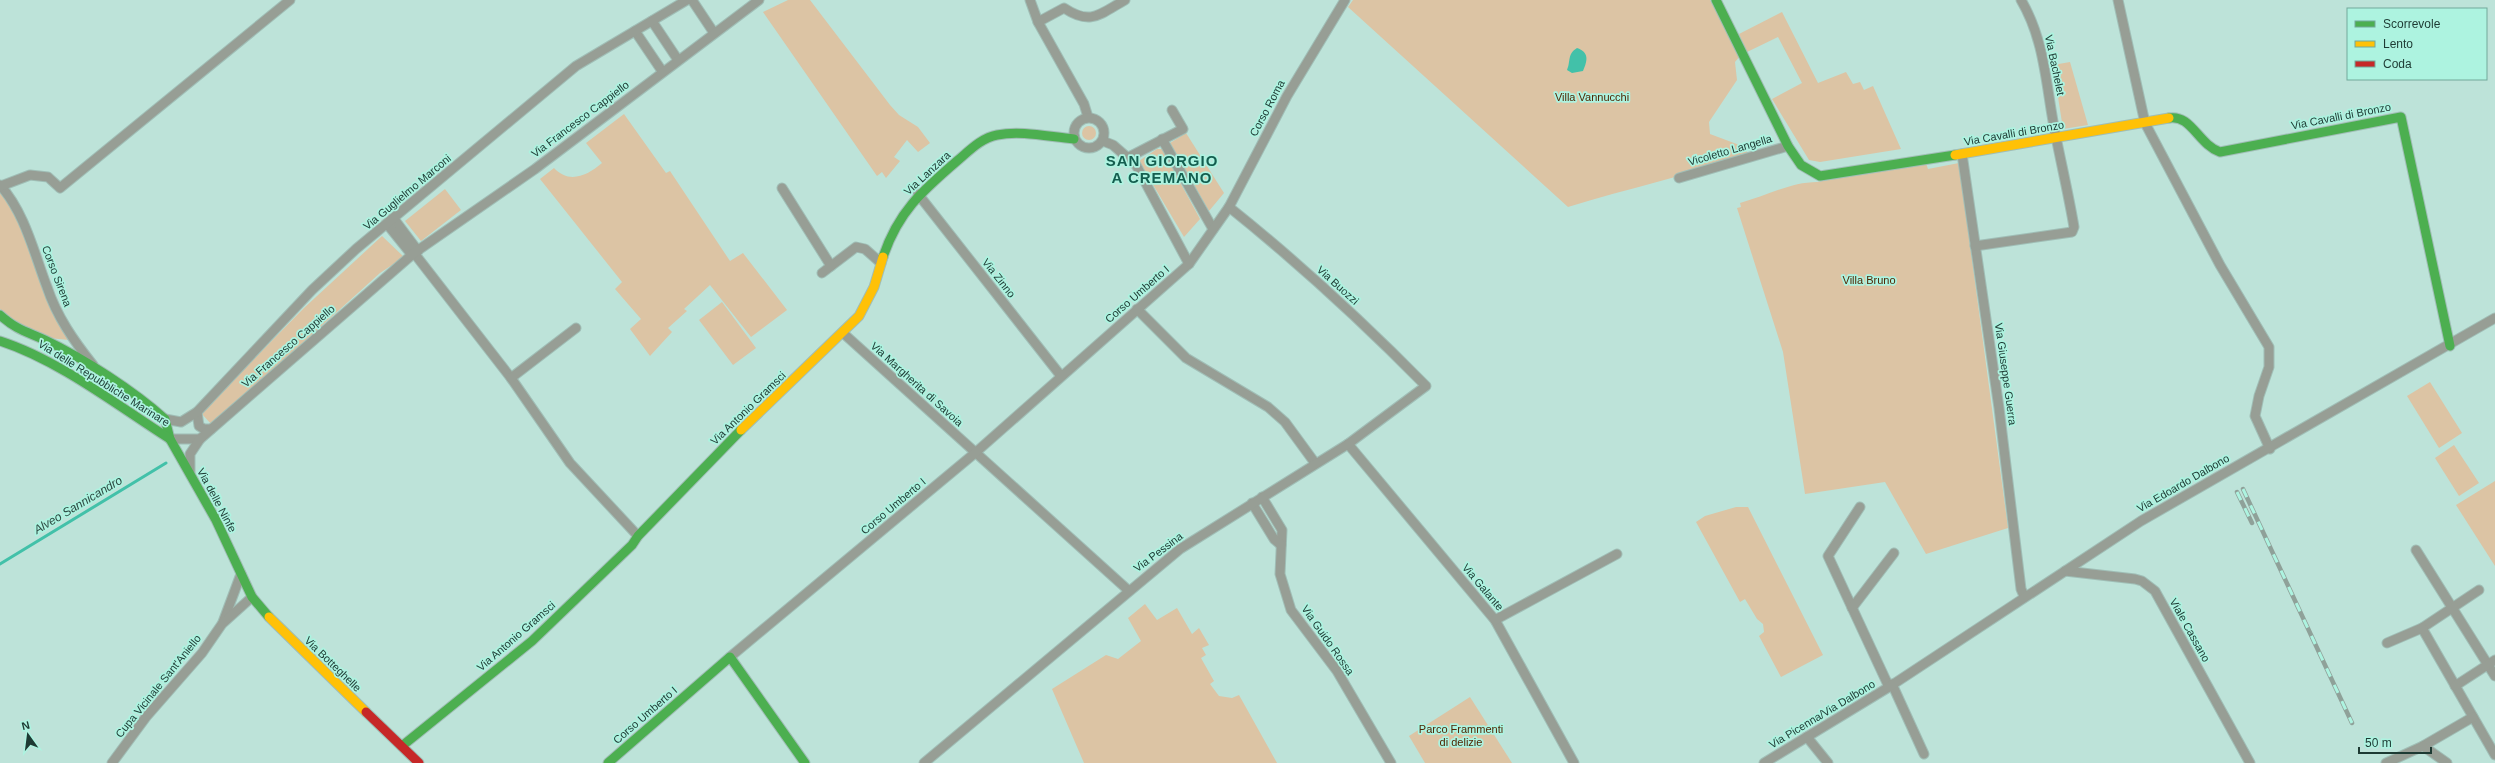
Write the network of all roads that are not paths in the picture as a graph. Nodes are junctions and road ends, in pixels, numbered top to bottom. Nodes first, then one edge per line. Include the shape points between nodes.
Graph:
1 (290, 0) edge
2 (687, 0) edge
3 (692, 0) edge
4 (759, 0) edge
5 (1030, 0) edge
6 (1125, 0) edge
7 (1345, 0) edge
8 (1716, 0) edge
9 (2021, 0) edge
10 (2118, 0) edge
11 (652, 21) junction
12 (1038, 22) junction
13 (635, 31) junction
14 (714, 33) junction
15 (678, 60) junction
16 (662, 71) junction
17 (1172, 110) dead end
18 (1088, 117) junction
19 (2145, 123) junction
20 (2056, 138) junction
21 (1074, 139) junction
22 (1162, 139) junction
23 (1103, 141) junction
24 (1788, 146) junction
25 (1962, 154) junction
26 (1129, 157) junction
27 (1679, 178) dead end
28 (0, 186) edge
29 (782, 188) dead end
30 (918, 194) junction
31 (1230, 207) junction
32 (391, 221) junction
33 (1213, 230) junction
34 (1976, 246) junction
35 (415, 253) junction
36 (881, 263) junction
37 (1189, 264) junction
38 (831, 266) junction
39 (822, 273) dead end
40 (1137, 309) junction
41 (0, 315) edge
42 (2495, 318) edge
43 (576, 328) dead end
44 (843, 333) junction
45 (0, 341) edge
46 (2450, 346) junction
47 (98, 371) junction
48 (1061, 376) junction
49 (512, 378) junction
50 (1426, 386) joint
51 (197, 412) junction
52 (165, 419) junction
53 (211, 429) junction
54 (170, 438) junction
55 (200, 439) junction
56 (1348, 444) junction
57 (2270, 449) junction
58 (975, 453) junction
59 (1315, 463) junction
60 (191, 475) junction
61 (1262, 497) junction
62 (1252, 503) junction
63 (1860, 507) dead end
64 (638, 536) junction
65 (1281, 545) junction
66 (2416, 550) dead end
67 (1894, 553) dead end
68 (1617, 554) dead end
69 (2065, 571) junction
70 (241, 574) junction
71 (1128, 590) junction
72 (2479, 590) dead end
73 (2024, 596) junction
74 (252, 597) junction
75 (2453, 607) junction
76 (1852, 608) junction
77 (1495, 620) junction
78 (222, 624) junction
79 (2422, 628) junction
80 (2387, 643) dead end
81 (730, 657) junction
82 (2492, 662) edge
83 (2495, 676) edge
84 (1891, 686) junction
85 (2455, 686) junction
86 (2473, 717) junction
87 (2495, 736) edge
88 (1807, 737) junction
89 (2486, 741) junction
90 (402, 746) junction
91 (2423, 746) junction
92 (1924, 754) dead end
93 (2495, 755) edge
94 (2401, 759) edge
95 (112, 763) edge
96 (419, 763) edge
97 (608, 763) edge
98 (805, 763) edge
99 (924, 763) edge
100 (1391, 763) edge
101 (1574, 763) edge
102 (1764, 763) edge
103 (1828, 763) edge
104 (2250, 763) edge
105 (2386, 763) edge
106 (2447, 763) edge

1 - 28 street via 60,188 48,177 30,175
2 - 11 street, Via Guglielmo Marconi
3 - 14 street
4 - 14 street, Via Francesco Cappiello
5 - 12 street
6 - 12 street via 1094,18 1077,17 1064,8
7 - 31 street, Corso Roma via 1287,96
8 - 24 street, Via Cavalli di Bronzo
9 - 20 street, Via Bachelet via 2042,52
10 - 19 street
11 - 13 street, Via Guglielmo Marconi
11 - 15 street
12 - 18 street via 1084,104
13 - 16 street
13 - 32 street, Via Guglielmo Marconi via 576,66
14 - 15 street, Via Francesco Cappiello
15 - 16 street, Via Francesco Cappiello
16 - 35 street, Via Francesco Cappiello via 535,169
17 - 22 street via 1183,129
18 - 21 street via 1077,122 1073,133
18 - 23 street via 1100,122 1105,134
19 - 20 street, Via Cavalli di Bronzo
19 - 46 street, Via Cavalli di Bronzo via 2182,117 2188,121 2205,147 2220,152 2401,117
19 - 57 street via 2220,265 2269,348 2269,367 2258,396 2255,416
20 - 25 street, Via Cavalli di Bronzo
20 - 34 street, Via Bachelet via 2074,227 2072,232
21 - 23 street via 1080,146 1088,149
21 - 30 street, Via Lanzara via 997,135 978,143
22 - 26 street
22 - 33 street
23 - 26 street
24 - 25 street, Via Cavalli di Bronzo via 1801,165 1820,176
24 - 27 street, Vicoletto Langella
25 - 34 street, Via Giuseppe Guerra
26 - 37 street via 1136,165
28 - 47 street, Corso Sirena via 17,211 59,317 73,340
29 - 38 street
30 - 36 street, Via Lanzara via 902,216
30 - 48 street, Via Zinno
31 - 33 street, Corso Roma
31 - 50 street, Via Buozzi via 1375,334
32 - 35 street
32 - 51 street, Via Guglielmo Marconi via 312,290
33 - 37 street, Corso Umberto I
34 - 73 street, Via Giuseppe Guerra via 2021,589
35 - 49 street
35 - 53 street, Via Francesco Cappiello
36 - 38 street via 865,249 856,247
36 - 44 street, Via Lanzara via 874,287 860,316
37 - 40 street, Corso Umberto I
38 - 39 street
40 - 48 street, Corso Umberto I
40 - 59 street via 1186,358 1268,407 1286,422
41 - 47 street, Via delle Repubbliche Marinare via 14,328 45,340
42 - 46 street, Via Edoardo Dalbono
43 - 49 street
44 - 58 street, Via Margherita di Savoia
44 - 64 street, Via Antonio Gramsci via 743,428
45 - 54 street, Via delle Repubbliche Marinare via 22,348 49,362
46 - 57 street, Via Edoardo Dalbono
47 - 52 street, Via delle Repubbliche Marinare
48 - 58 street, Corso Umberto I
49 - 64 street via 570,463
50 - 56 street, Via Pessina
51 - 52 street, Via Guglielmo Marconi via 181,422
51 - 53 street via 199,426
52 - 54 street, Via delle Repubbliche Marinare
53 - 55 street, Via Francesco Cappiello
54 - 55 street
54 - 60 street, Via delle Ninfe
55 - 60 street, Via Francesco Cappiello via 190,454
56 - 59 street, Via Pessina
56 - 77 street, Via Galante
57 - 69 street, Via Edoardo Dalbono via 2227,470 2141,521
58 - 71 street, Via Margherita di Savoia
58 - 81 street, Corso Umberto I
59 - 61 street, Via Pessina
60 - 70 street, Via delle Ninfe via 216,520
61 - 62 street, Via Pessina
61 - 65 street, Via Guido Rossa via 1282,530
62 - 65 street via 1274,539
62 - 71 street, Via Pessina via 1180,549
63 - 76 street via 1828,556
64 - 90 street, Via Antonio Gramsci via 632,545 532,641
65 - 100 street, Via Guido Rossa via 1280,574 1291,610 1337,671
66 - 75 street
67 - 76 street
68 - 77 street
69 - 73 street, Via Edoardo Dalbono
69 - 104 street, Viale Cassano via 2135,579 2155,591
70 - 74 street, Via Botteghelle
70 - 78 street
71 - 99 street, Via Pessina
72 - 75 street
73 - 84 street, Via Edoardo Dalbono
74 - 78 street
74 - 90 street, Via Botteghelle via 283,632
75 - 79 street
75 - 82 street
76 - 84 street
77 - 101 street, Via Galante
78 - 95 street, Cupa Vicinale Sant'Aniello via 202,653 146,717
79 - 80 street
79 - 85 street
81 - 97 street, Corso Umberto I
81 - 98 street
82 - 83 street
82 - 85 street
84 - 88 street, Via Picenna/Via Dalbono
84 - 92 street
85 - 86 street
86 - 89 street
86 - 91 street
87 - 89 street
88 - 102 street, Via Picenna/Via Dalbono
88 - 103 street
89 - 93 street
90 - 96 street, Via Botteghelle
91 - 94 street
91 - 106 street
94 - 105 street

